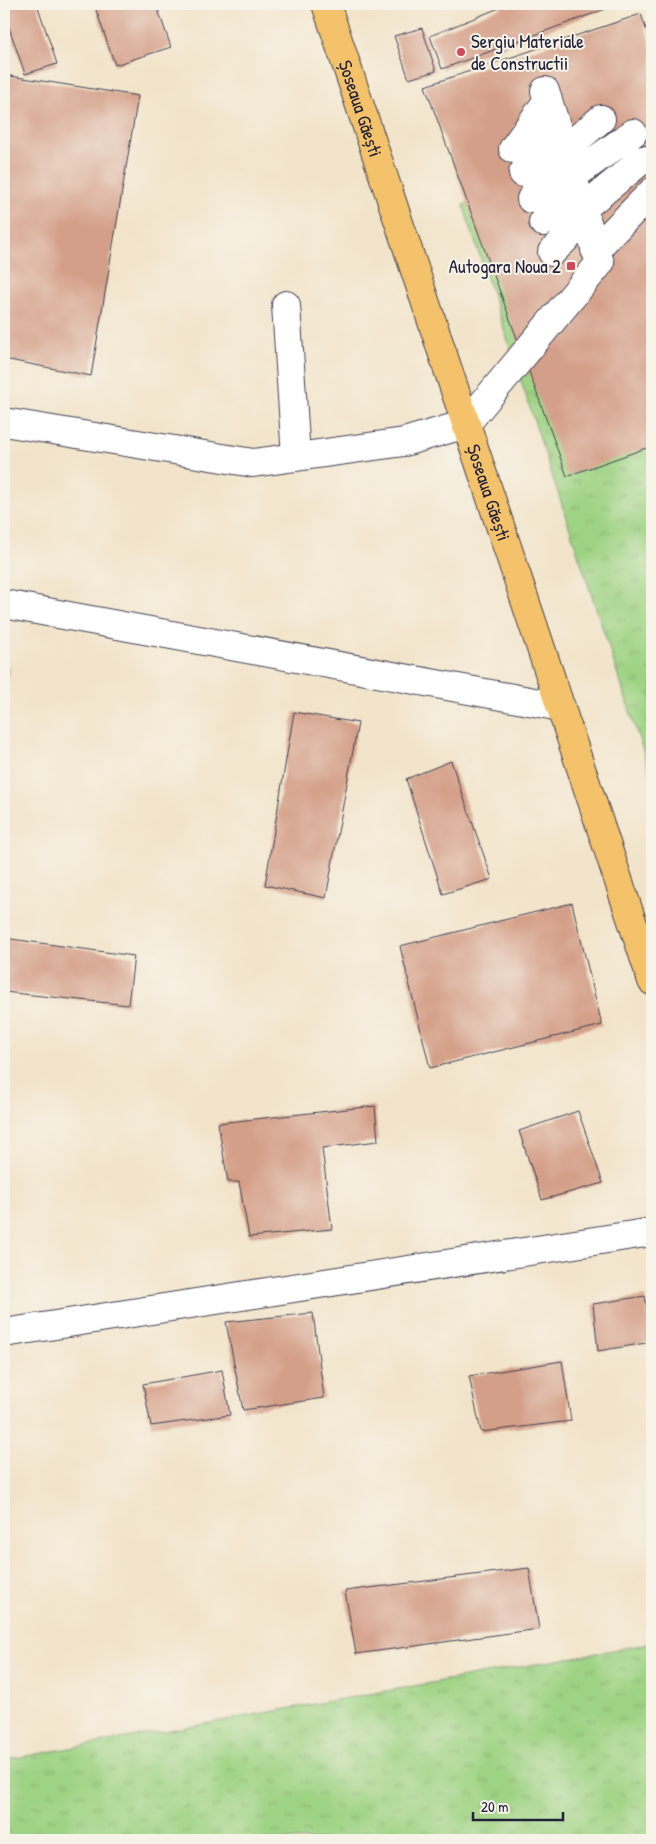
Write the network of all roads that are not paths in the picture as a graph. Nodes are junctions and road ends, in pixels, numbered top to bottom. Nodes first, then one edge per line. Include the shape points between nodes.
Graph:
1 (326, 4) edge
2 (601, 119) dead end
3 (633, 133) dead end
4 (642, 160) dead end
5 (572, 177) junction
6 (652, 192) edge
7 (537, 210) dead end
8 (595, 250) junction
9 (552, 252) dead end
10 (286, 305) dead end
11 (4, 422) edge
12 (466, 424) junction
13 (296, 457) junction
14 (4, 604) edge
15 (561, 707) junction
16 (652, 981) edge
17 (652, 1232) edge
18 (4, 1333) edge

1 - 12 main road, Șoseaua Găești
2 - 5 street
3 - 5 street
4 - 5 street
5 - 5 street via 547,96 518,161
5 - 7 street
5 - 8 street
5 - 9 street
6 - 8 street
8 - 12 street via 600,263
10 - 13 street
11 - 13 street via 253,463
12 - 13 street via 404,442
12 - 15 main road, Șoseaua Găești
14 - 15 street
15 - 16 main road, Șoseaua Găești
17 - 18 street

